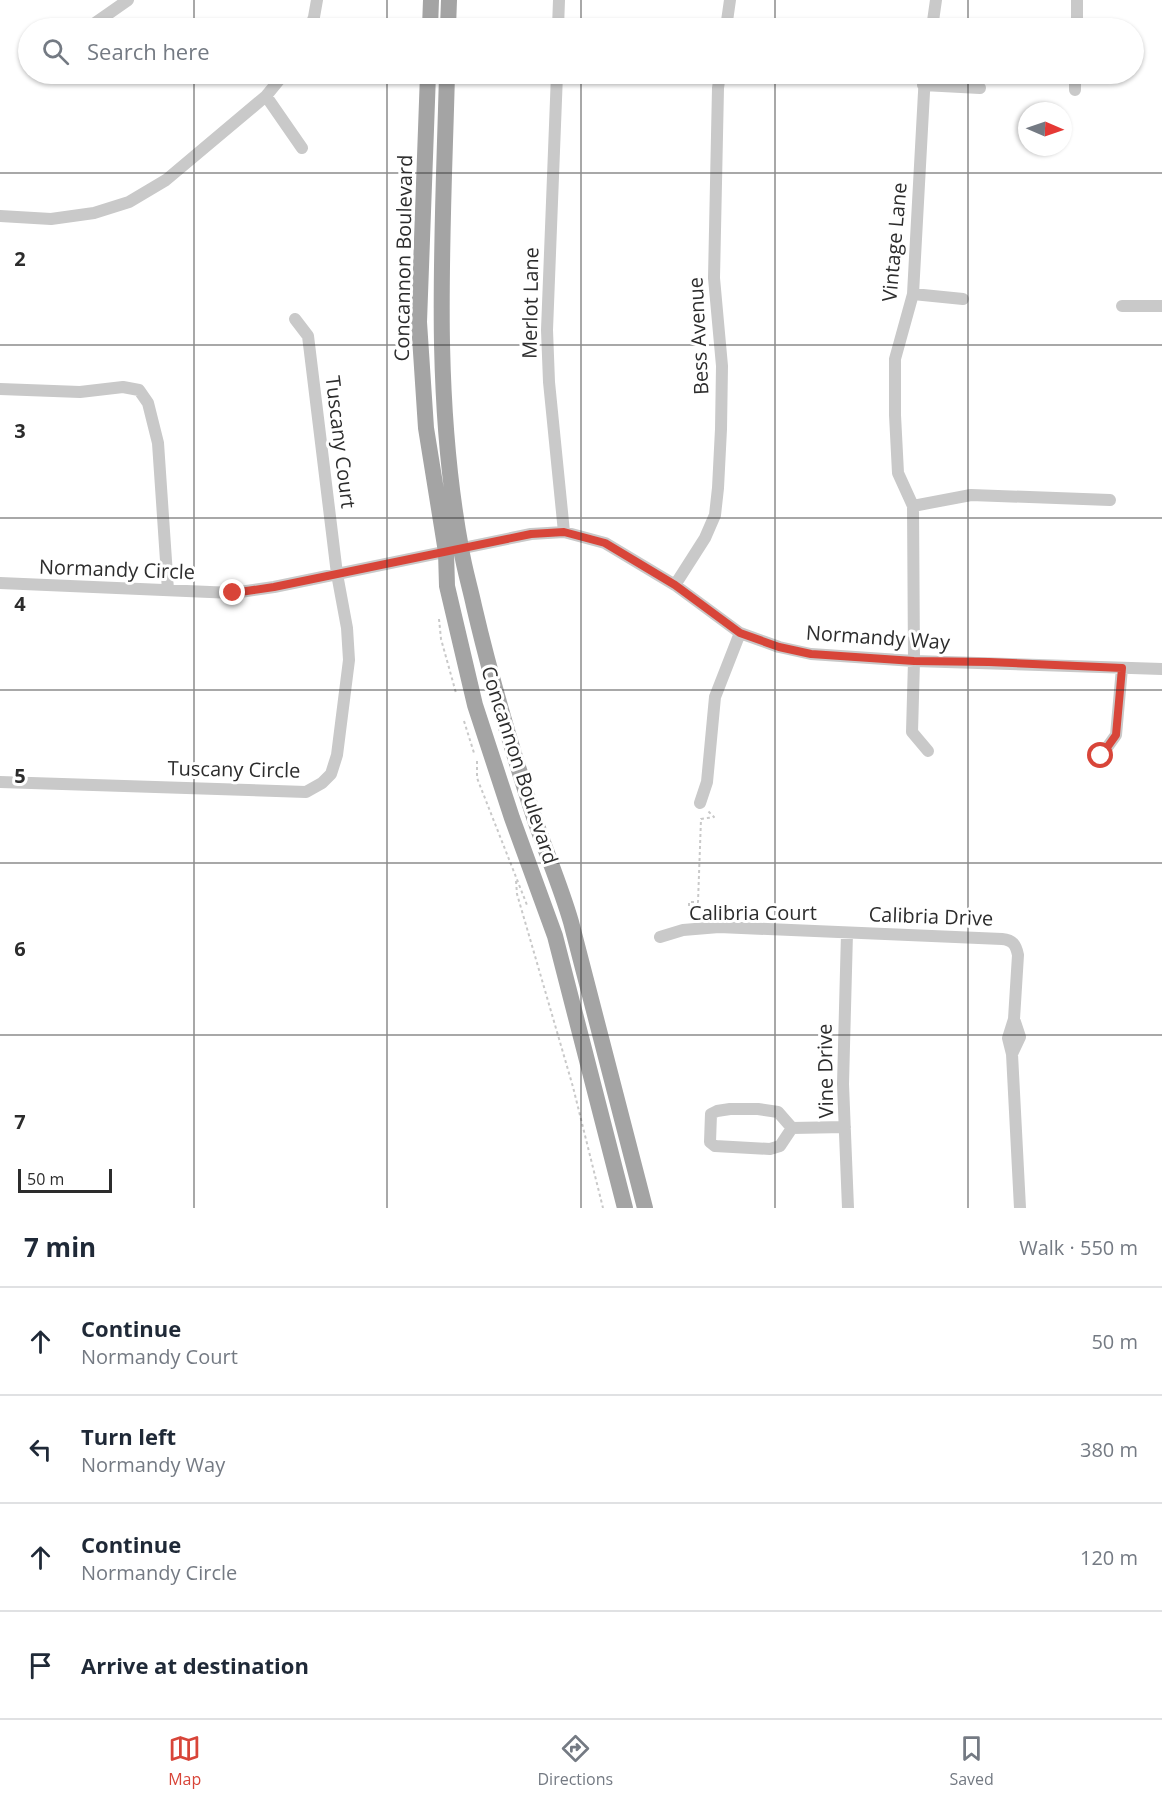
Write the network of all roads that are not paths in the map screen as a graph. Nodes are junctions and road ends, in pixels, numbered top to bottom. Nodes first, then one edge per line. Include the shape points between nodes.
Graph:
1 (128, 0) edge
2 (317, 0) edge
3 (431, 0) edge
4 (449, 0) edge
5 (560, 0) edge
6 (730, 0) edge
7 (936, 0) edge
8 (1077, 0) edge
9 (102, 18) edge
10 (314, 18) edge
11 (430, 18) edge
12 (448, 18) edge
13 (559, 18) edge
14 (727, 18) edge
15 (933, 18) edge
16 (1077, 18) edge
17 (276, 84) edge
18 (428, 84) edge
19 (447, 84) edge
20 (557, 84) edge
21 (719, 84) edge
22 (924, 84) edge
23 (955, 84) edge
24 (1074, 84) edge
25 (980, 88) dead end
26 (1074, 90) dead end
27 (266, 96) junction
28 (302, 148) dead end
29 (0, 216) edge
30 (913, 294) junction
31 (963, 299) dead end
32 (1122, 306) dead end
33 (1162, 306) edge
34 (295, 319) dead end
35 (0, 389) edge
36 (1110, 500) dead end
37 (913, 506) junction
38 (564, 532) junction
39 (453, 551) junction
40 (337, 574) junction
41 (0, 583) edge
42 (675, 585) junction
43 (168, 590) junction
44 (740, 633) junction
45 (914, 661) junction
46 (1122, 668) junction
47 (1162, 669) edge
48 (928, 751) dead end
49 (1101, 756) dead end
50 (0, 782) edge
51 (700, 803) dead end
52 (847, 933) junction
53 (660, 936) dead end
54 (845, 1127) junction
55 (792, 1128) junction
56 (625, 1208) edge
57 (645, 1208) edge
58 (849, 1208) edge
59 (1020, 1208) edge

1 - 9 street
2 - 10 street
3 - 11 main road
4 - 12 main road
5 - 13 street
6 - 14 street
7 - 15 street
8 - 16 street
17 - 27 street
18 - 39 main road, Concannon Boulevard via 419,322 426,428
19 - 39 main road, Concannon Boulevard via 441,332
20 - 38 street, Merlot Lane via 547,330
21 - 42 street, Bess Avenue via 714,278 722,366 718,488 715,515 705,538
22 - 30 street, Vintage Lane
23 - 25 street
24 - 26 street
27 - 28 street
27 - 29 street via 166,180 129,202 94,213 51,219
30 - 31 street
30 - 37 street, Vintage Lane via 895,359 898,473
32 - 33 street
34 - 40 street, Tuscany Court via 308,336
35 - 43 street via 139,390 148,404 158,443
36 - 37 street via 971,495
37 - 45 street, Vintage Lane
38 - 39 street, Normandy Way via 531,534
38 - 42 street, Normandy Way via 605,543
39 - 40 street, Normandy Circle
39 - 56 main road, Concannon Boulevard via 447,586 475,705 555,936
39 - 57 main road, Concannon Boulevard via 508,738 572,922
40 - 43 street, Normandy Circle via 233,593
40 - 50 street, Tuscany Circle via 349,660 337,755 331,774 322,783 306,792
41 - 43 street, Normandy Circle
42 - 44 street, Normandy Way
44 - 45 street, Normandy Way via 811,654
44 - 51 street via 715,697
45 - 46 street, Normandy Way
45 - 48 street, Vintage Lane via 912,732
46 - 47 street, Normandy Way
46 - 49 street via 1116,735
52 - 53 street, Calibria Court via 708,927
52 - 54 street, Vine Drive
52 - 59 street, Calibria Drive via 1002,939 1017,949 1014,1019 1020,1037 1012,1054
54 - 55 street
54 - 58 street, Vine Drive
55 - 55 street via 778,1112 717,1110 711,1114 710,1142 716,1146 770,1149 780,1146

